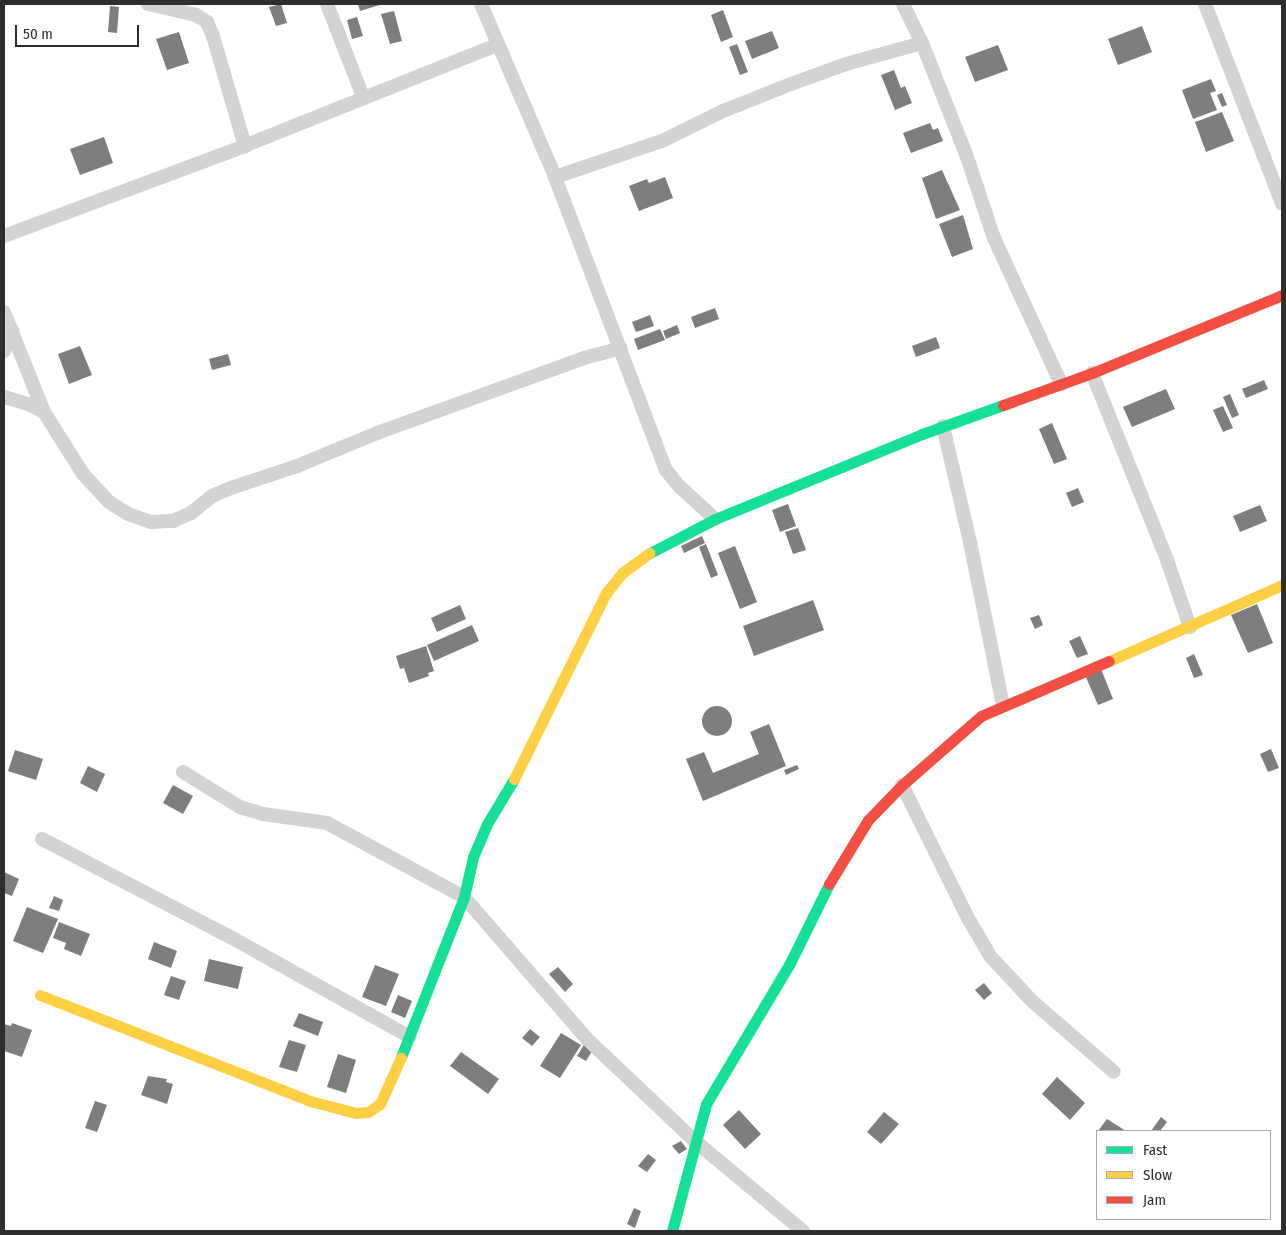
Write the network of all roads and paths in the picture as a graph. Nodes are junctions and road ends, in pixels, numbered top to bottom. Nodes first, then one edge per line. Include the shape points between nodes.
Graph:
1 (148, 4) edge
2 (327, 4) edge
3 (481, 4) edge
4 (903, 4) edge
5 (1205, 4) edge
6 (922, 43) junction
7 (498, 45) junction
8 (363, 97) junction
9 (245, 146) junction
10 (556, 177) junction
11 (1282, 204) edge
12 (4, 236) edge
13 (1282, 295) edge
14 (4, 312) edge
15 (12, 331) junction
16 (621, 348) junction
17 (4, 351) edge
18 (1092, 373) junction
19 (1061, 384) junction
20 (4, 397) edge
21 (44, 412) junction
22 (943, 426) junction
23 (715, 519) junction
24 (1282, 585) edge
25 (1190, 627) junction
26 (1003, 705) junction
27 (183, 772) dead end
28 (902, 785) junction
29 (42, 839) dead end
30 (464, 897) junction
31 (40, 995) dead end
32 (410, 1037) junction
33 (1114, 1072) dead end
34 (695, 1141) junction
35 (672, 1231) edge
36 (803, 1231) edge

1 - 9 street via 196,15 207,22
2 - 8 street
3 - 7 street
4 - 6 street
5 - 11 street
6 - 10 street via 846,64 791,84 723,111 662,141
6 - 19 street via 966,154 994,238
7 - 8 street
7 - 10 street
8 - 9 street
9 - 12 street
10 - 16 street
13 - 18 street
14 - 15 street
15 - 17 street
15 - 21 street
16 - 21 street via 584,358 231,488 212,496 191,514 173,521 151,522 128,514 109,502 83,474
16 - 23 street via 666,470
18 - 19 street
18 - 25 street via 1167,560
19 - 22 street
20 - 21 street
22 - 23 street
22 - 26 street
23 - 30 street via 644,556 606,593 524,763 487,824 473,857
24 - 25 street
25 - 26 street
26 - 28 street via 981,716
27 - 30 street via 240,807 264,814 327,823
28 - 33 street via 990,956 1032,1001
28 - 34 street via 852,841 789,965 706,1104
29 - 32 street via 234,939
30 - 32 street
30 - 34 street via 587,1039
31 - 32 street via 310,1101 356,1113 368,1112 380,1104
34 - 35 street
34 - 36 street

